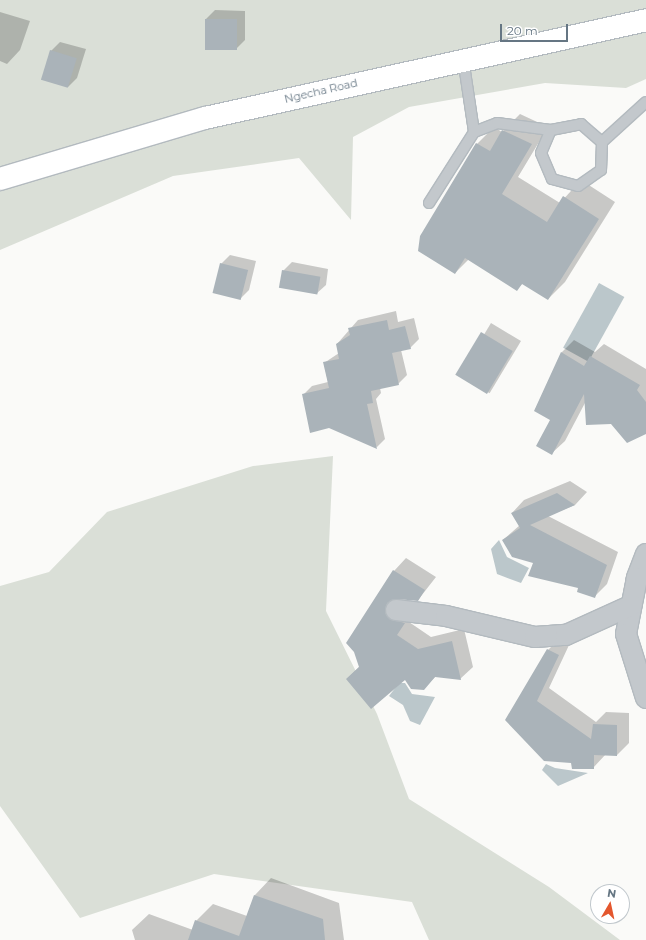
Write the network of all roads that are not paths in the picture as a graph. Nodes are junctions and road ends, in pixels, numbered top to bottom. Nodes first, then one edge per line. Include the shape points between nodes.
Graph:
1 (646, 20) edge
2 (464, 58) junction
3 (646, 102) edge
4 (551, 130) junction
5 (474, 132) junction
6 (602, 142) junction
7 (0, 179) edge
8 (429, 203) dead end
9 (646, 554) edge
10 (632, 605) junction
11 (396, 610) dead end
12 (646, 698) edge

1 - 2 main road, Ngecha Road
2 - 5 lane
2 - 7 main road, Ngecha Road via 206,118
3 - 6 lane
4 - 5 lane via 503,123 484,126
4 - 6 lane via 581,124
4 - 6 lane via 541,153 552,179 578,186 601,170
5 - 8 lane
9 - 10 street
10 - 11 street via 566,635 535,637 446,616
10 - 12 street via 626,634

